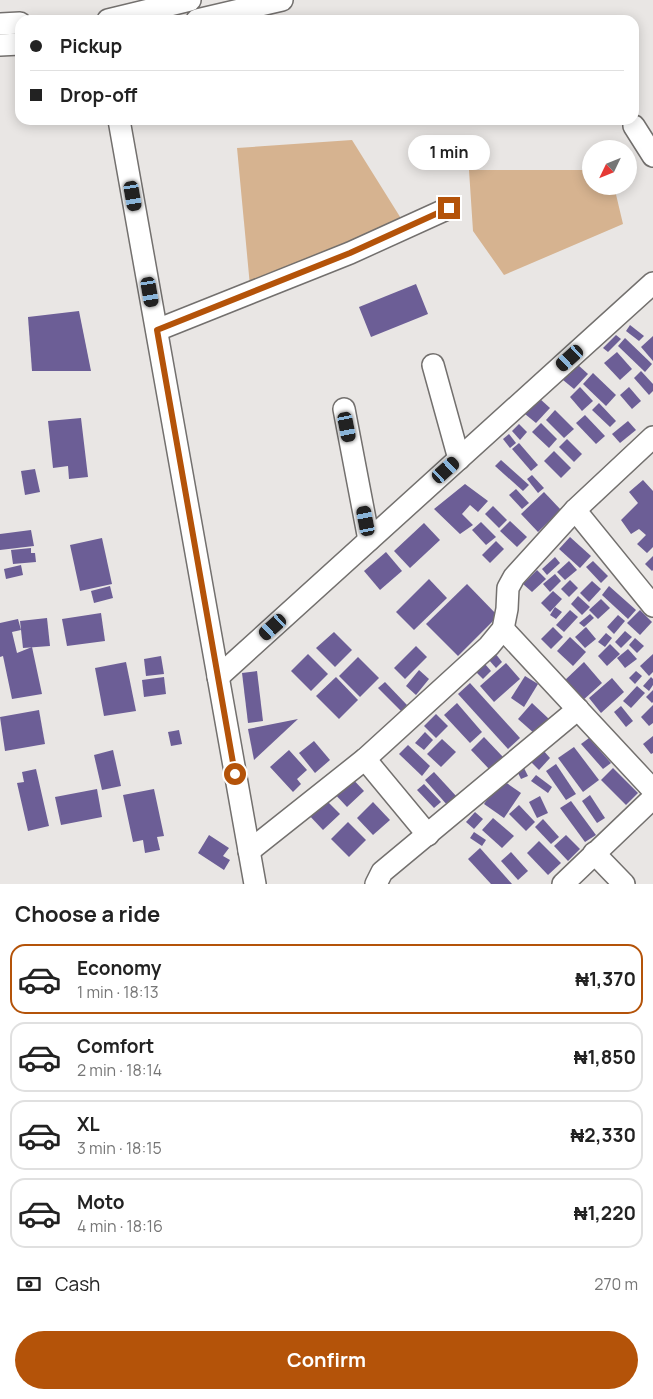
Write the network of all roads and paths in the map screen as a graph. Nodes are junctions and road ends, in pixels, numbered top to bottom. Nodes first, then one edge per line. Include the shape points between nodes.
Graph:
1 (119, 0) edge
2 (190, 0) edge
3 (282, 0) edge
4 (111, 15) edge
5 (128, 15) edge
6 (218, 15) edge
7 (15, 23) edge
8 (0, 24) edge
9 (15, 44) edge
10 (0, 45) edge
11 (120, 125) edge
12 (634, 126) dead end
13 (653, 156) edge
14 (449, 208) dead end
15 (653, 283) edge
16 (157, 330) junction
17 (433, 365) dead end
18 (344, 409) dead end
19 (653, 437) edge
20 (459, 459) junction
21 (575, 510) junction
22 (369, 540) junction
23 (653, 606) edge
24 (503, 629) junction
25 (218, 677) junction
26 (578, 709) junction
27 (365, 759) junction
28 (653, 790) edge
29 (653, 798) edge
30 (428, 835) junction
31 (249, 851) junction
32 (594, 852) junction
33 (255, 884) edge
34 (376, 884) edge
35 (563, 884) edge
36 (624, 884) edge

1 - 4 street
2 - 5 street
3 - 6 street
7 - 8 street
9 - 10 street
11 - 16 street
12 - 13 street
14 - 16 street via 350,253
15 - 20 street
16 - 25 street
17 - 20 street
18 - 22 street
19 - 21 street
20 - 22 street
21 - 23 street
21 - 24 street via 514,576 508,588
22 - 25 street
24 - 26 street
24 - 27 street via 489,646
25 - 31 street
26 - 28 street
26 - 30 street
27 - 30 street
27 - 31 street
29 - 32 street
30 - 34 street via 382,872
31 - 33 street
32 - 35 street
32 - 36 street

